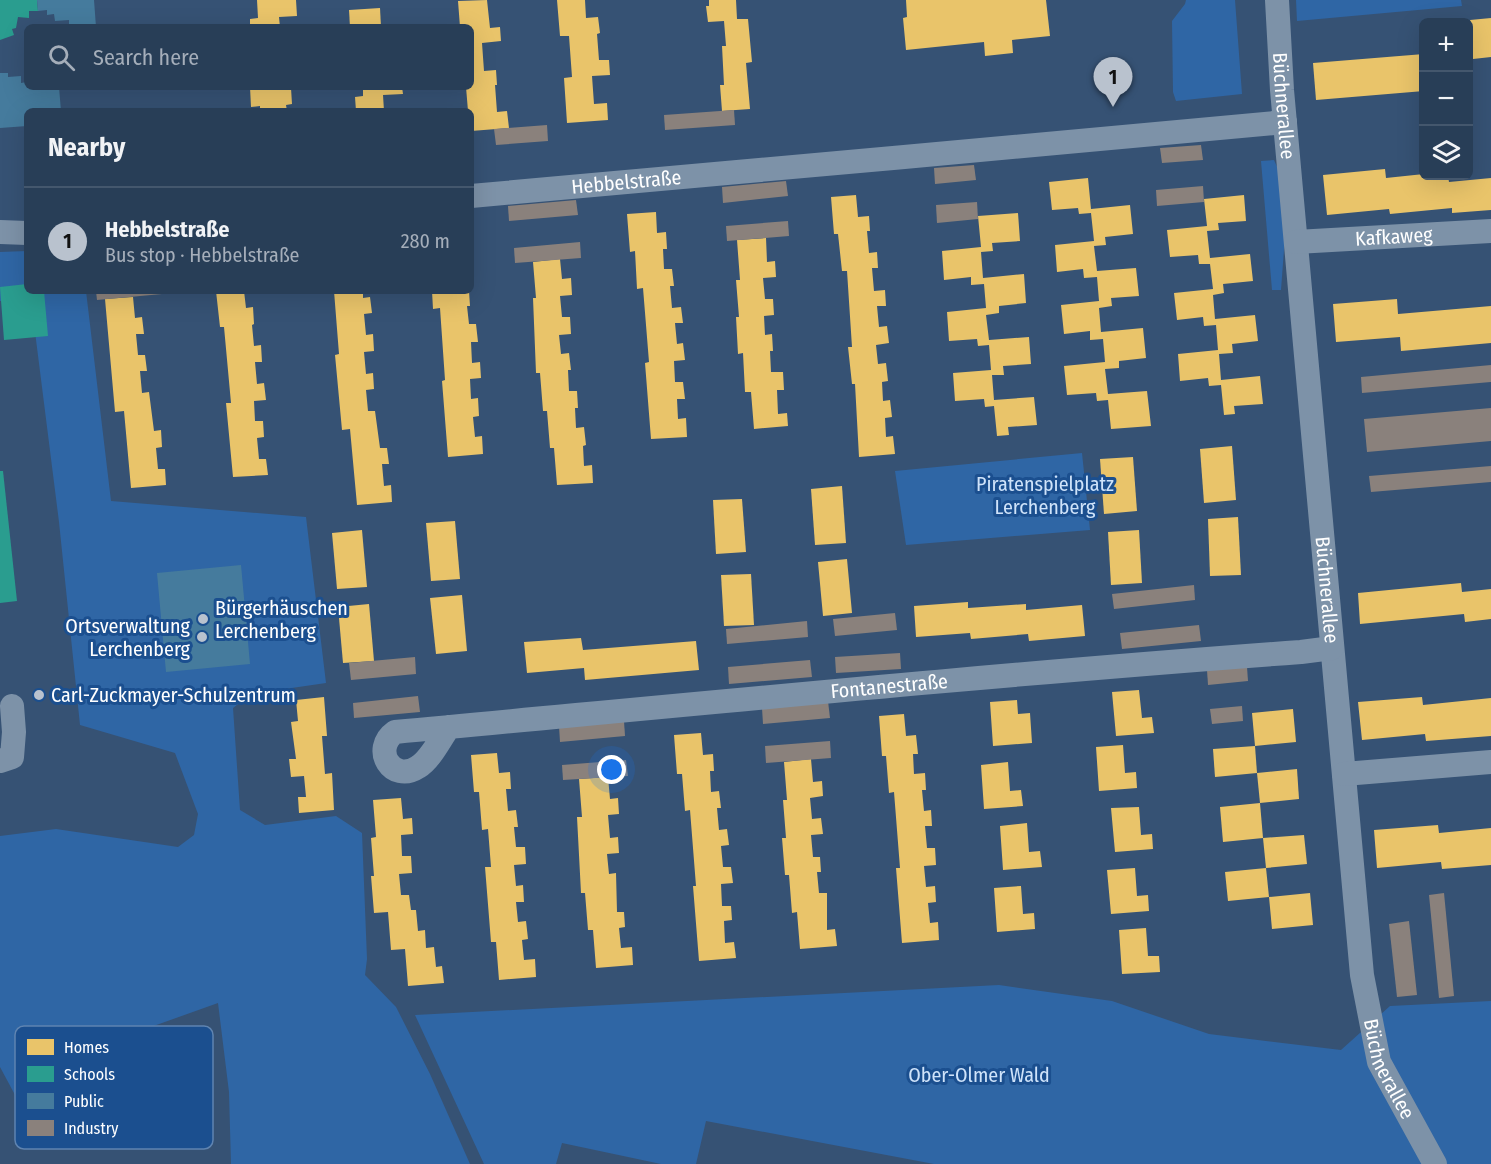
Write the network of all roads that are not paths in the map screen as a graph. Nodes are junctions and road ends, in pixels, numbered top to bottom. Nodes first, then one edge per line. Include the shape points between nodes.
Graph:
1 (1277, 0) edge
2 (1285, 122) junction
3 (474, 196) edge
4 (1491, 231) edge
5 (0, 232) edge
6 (24, 233) edge
7 (1296, 242) junction
8 (1332, 648) junction
9 (12, 706) dead end
10 (449, 727) dead end
11 (0, 761) edge
12 (1491, 762) edge
13 (1344, 774) junction
14 (1435, 1164) edge

1 - 2 street, Büchnerallee
2 - 3 street, Hebbelstraße
2 - 7 street, Büchnerallee
4 - 7 street, Kafkaweg
5 - 6 street
7 - 8 street, Büchnerallee
8 - 10 street, Fontanestraße
8 - 13 street, Büchnerallee
9 - 11 street via 12,757
12 - 13 street
13 - 14 street, Büchnerallee via 1362,975 1376,1051

